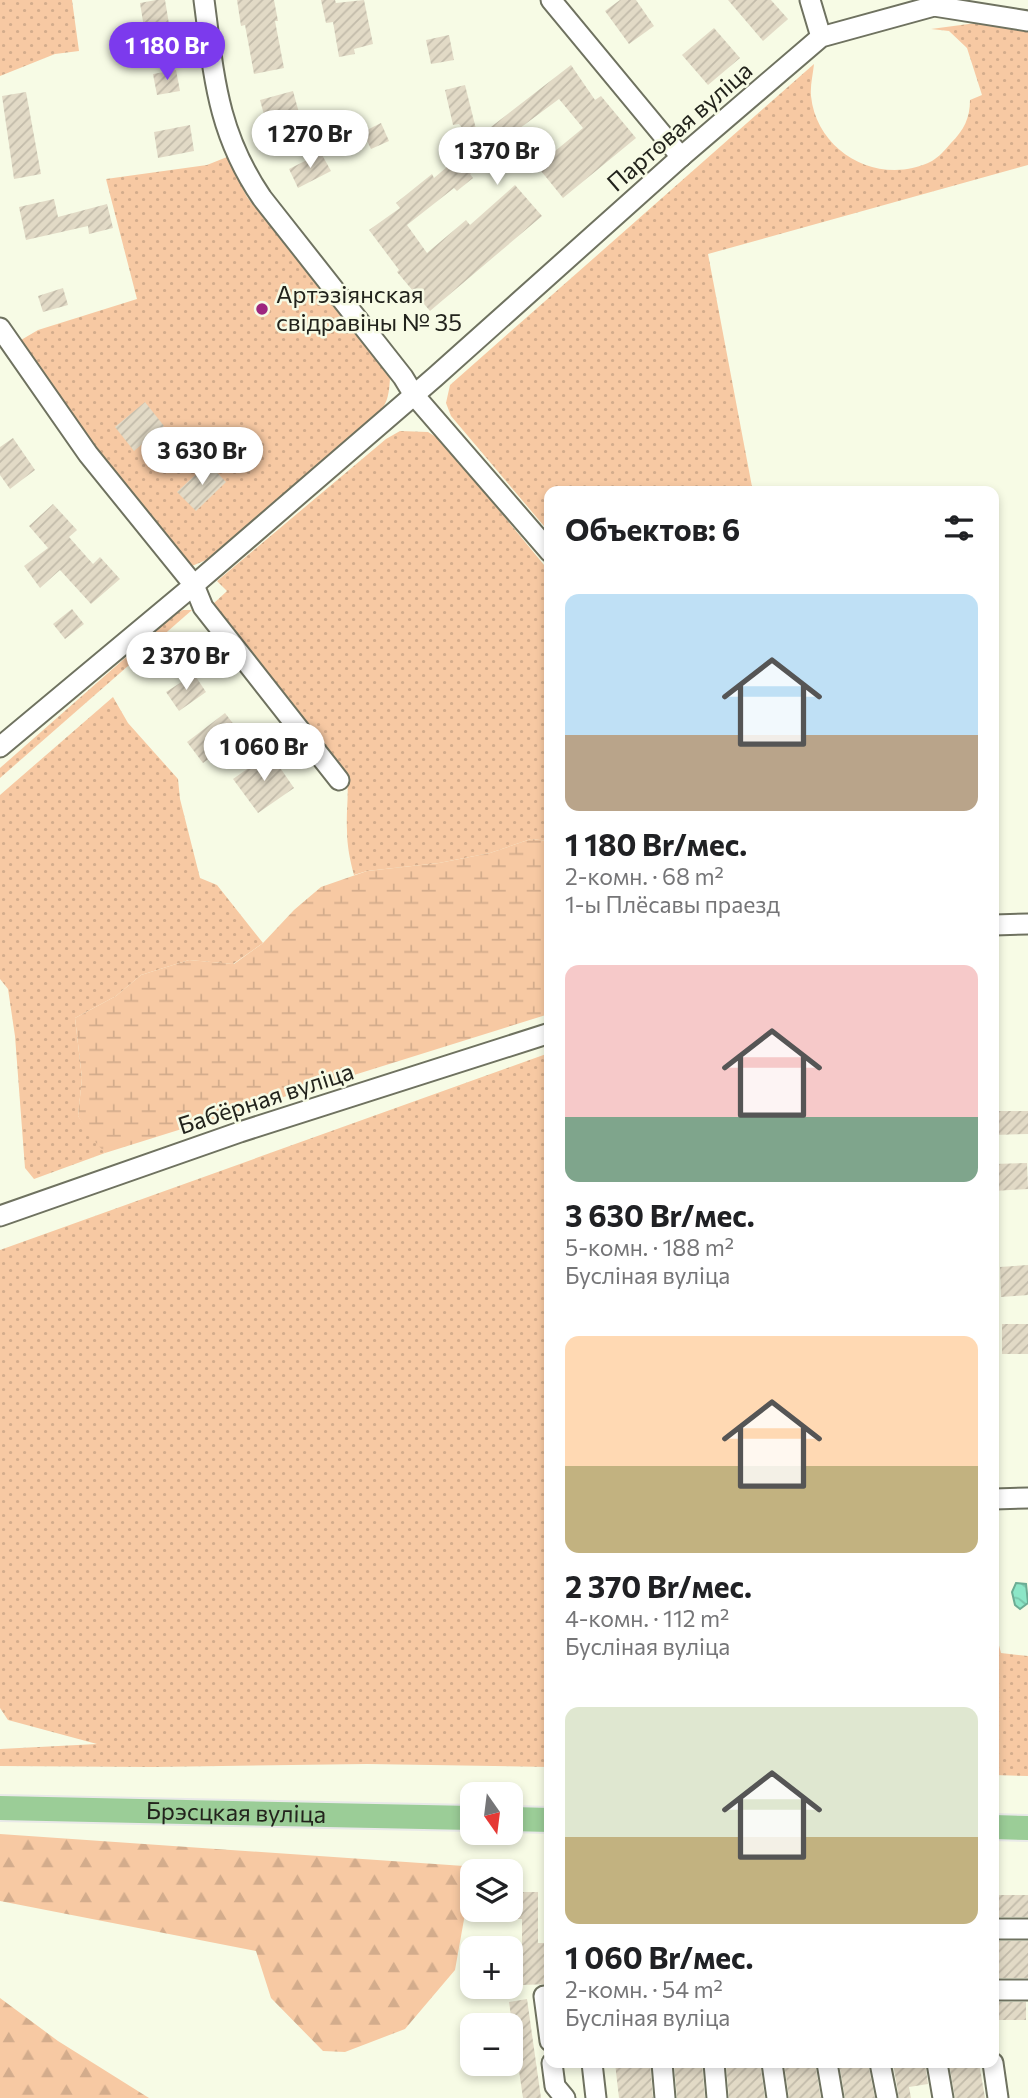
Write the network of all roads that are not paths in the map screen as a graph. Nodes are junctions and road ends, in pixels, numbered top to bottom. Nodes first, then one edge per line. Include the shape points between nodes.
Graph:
1 (204, 0) edge
2 (551, 0) edge
3 (810, 0) edge
4 (1028, 21) edge
5 (821, 37) junction
6 (681, 157) junction
7 (0, 328) edge
8 (414, 395) junction
9 (544, 545) edge
10 (194, 585) junction
11 (0, 747) edge
12 (339, 779) dead end
13 (1028, 924) edge
14 (999, 925) edge
15 (544, 1035) edge
16 (0, 1216) edge
17 (1028, 1498) edge
18 (999, 1499) edge
19 (0, 1808) edge
20 (460, 1818) edge
21 (523, 1819) edge
22 (544, 1820) edge
23 (999, 1827) edge
24 (1028, 1828) edge
25 (999, 1929) edge
26 (1028, 1929) edge
27 (999, 1990) edge
28 (1028, 1990) edge
29 (553, 2068) edge
30 (593, 2068) edge
31 (662, 2068) edge
32 (714, 2068) edge
33 (773, 2068) edge
34 (828, 2068) edge
35 (881, 2068) edge
36 (938, 2068) edge
37 (994, 2068) edge
38 (565, 2098) edge
39 (596, 2098) edge
40 (665, 2098) edge
41 (717, 2098) edge
42 (777, 2098) edge
43 (833, 2098) edge
44 (887, 2098) edge
45 (943, 2098) edge
46 (998, 2098) edge

1 - 8 street via 216,94 246,174
2 - 6 street
3 - 5 street
4 - 5 street, Партовая вуліца via 934,6
5 - 6 street, Партовая вуліца
6 - 8 street, Партовая вуліца
7 - 10 street via 88,454
8 - 9 street
8 - 10 street, Партовая вуліца
10 - 11 street, Партовая вуліца
10 - 12 street via 203,607
13 - 14 street
15 - 16 street, Бабёрная вуліца via 240,1132
17 - 18 street
19 - 20 main road, Брэсцкая вуліца
21 - 22 main road
23 - 24 main road
25 - 26 street
27 - 28 street
29 - 38 street via 555,2086
30 - 39 street
31 - 40 street
32 - 41 street
33 - 42 street
34 - 43 street
35 - 44 street
36 - 45 street
37 - 46 street

